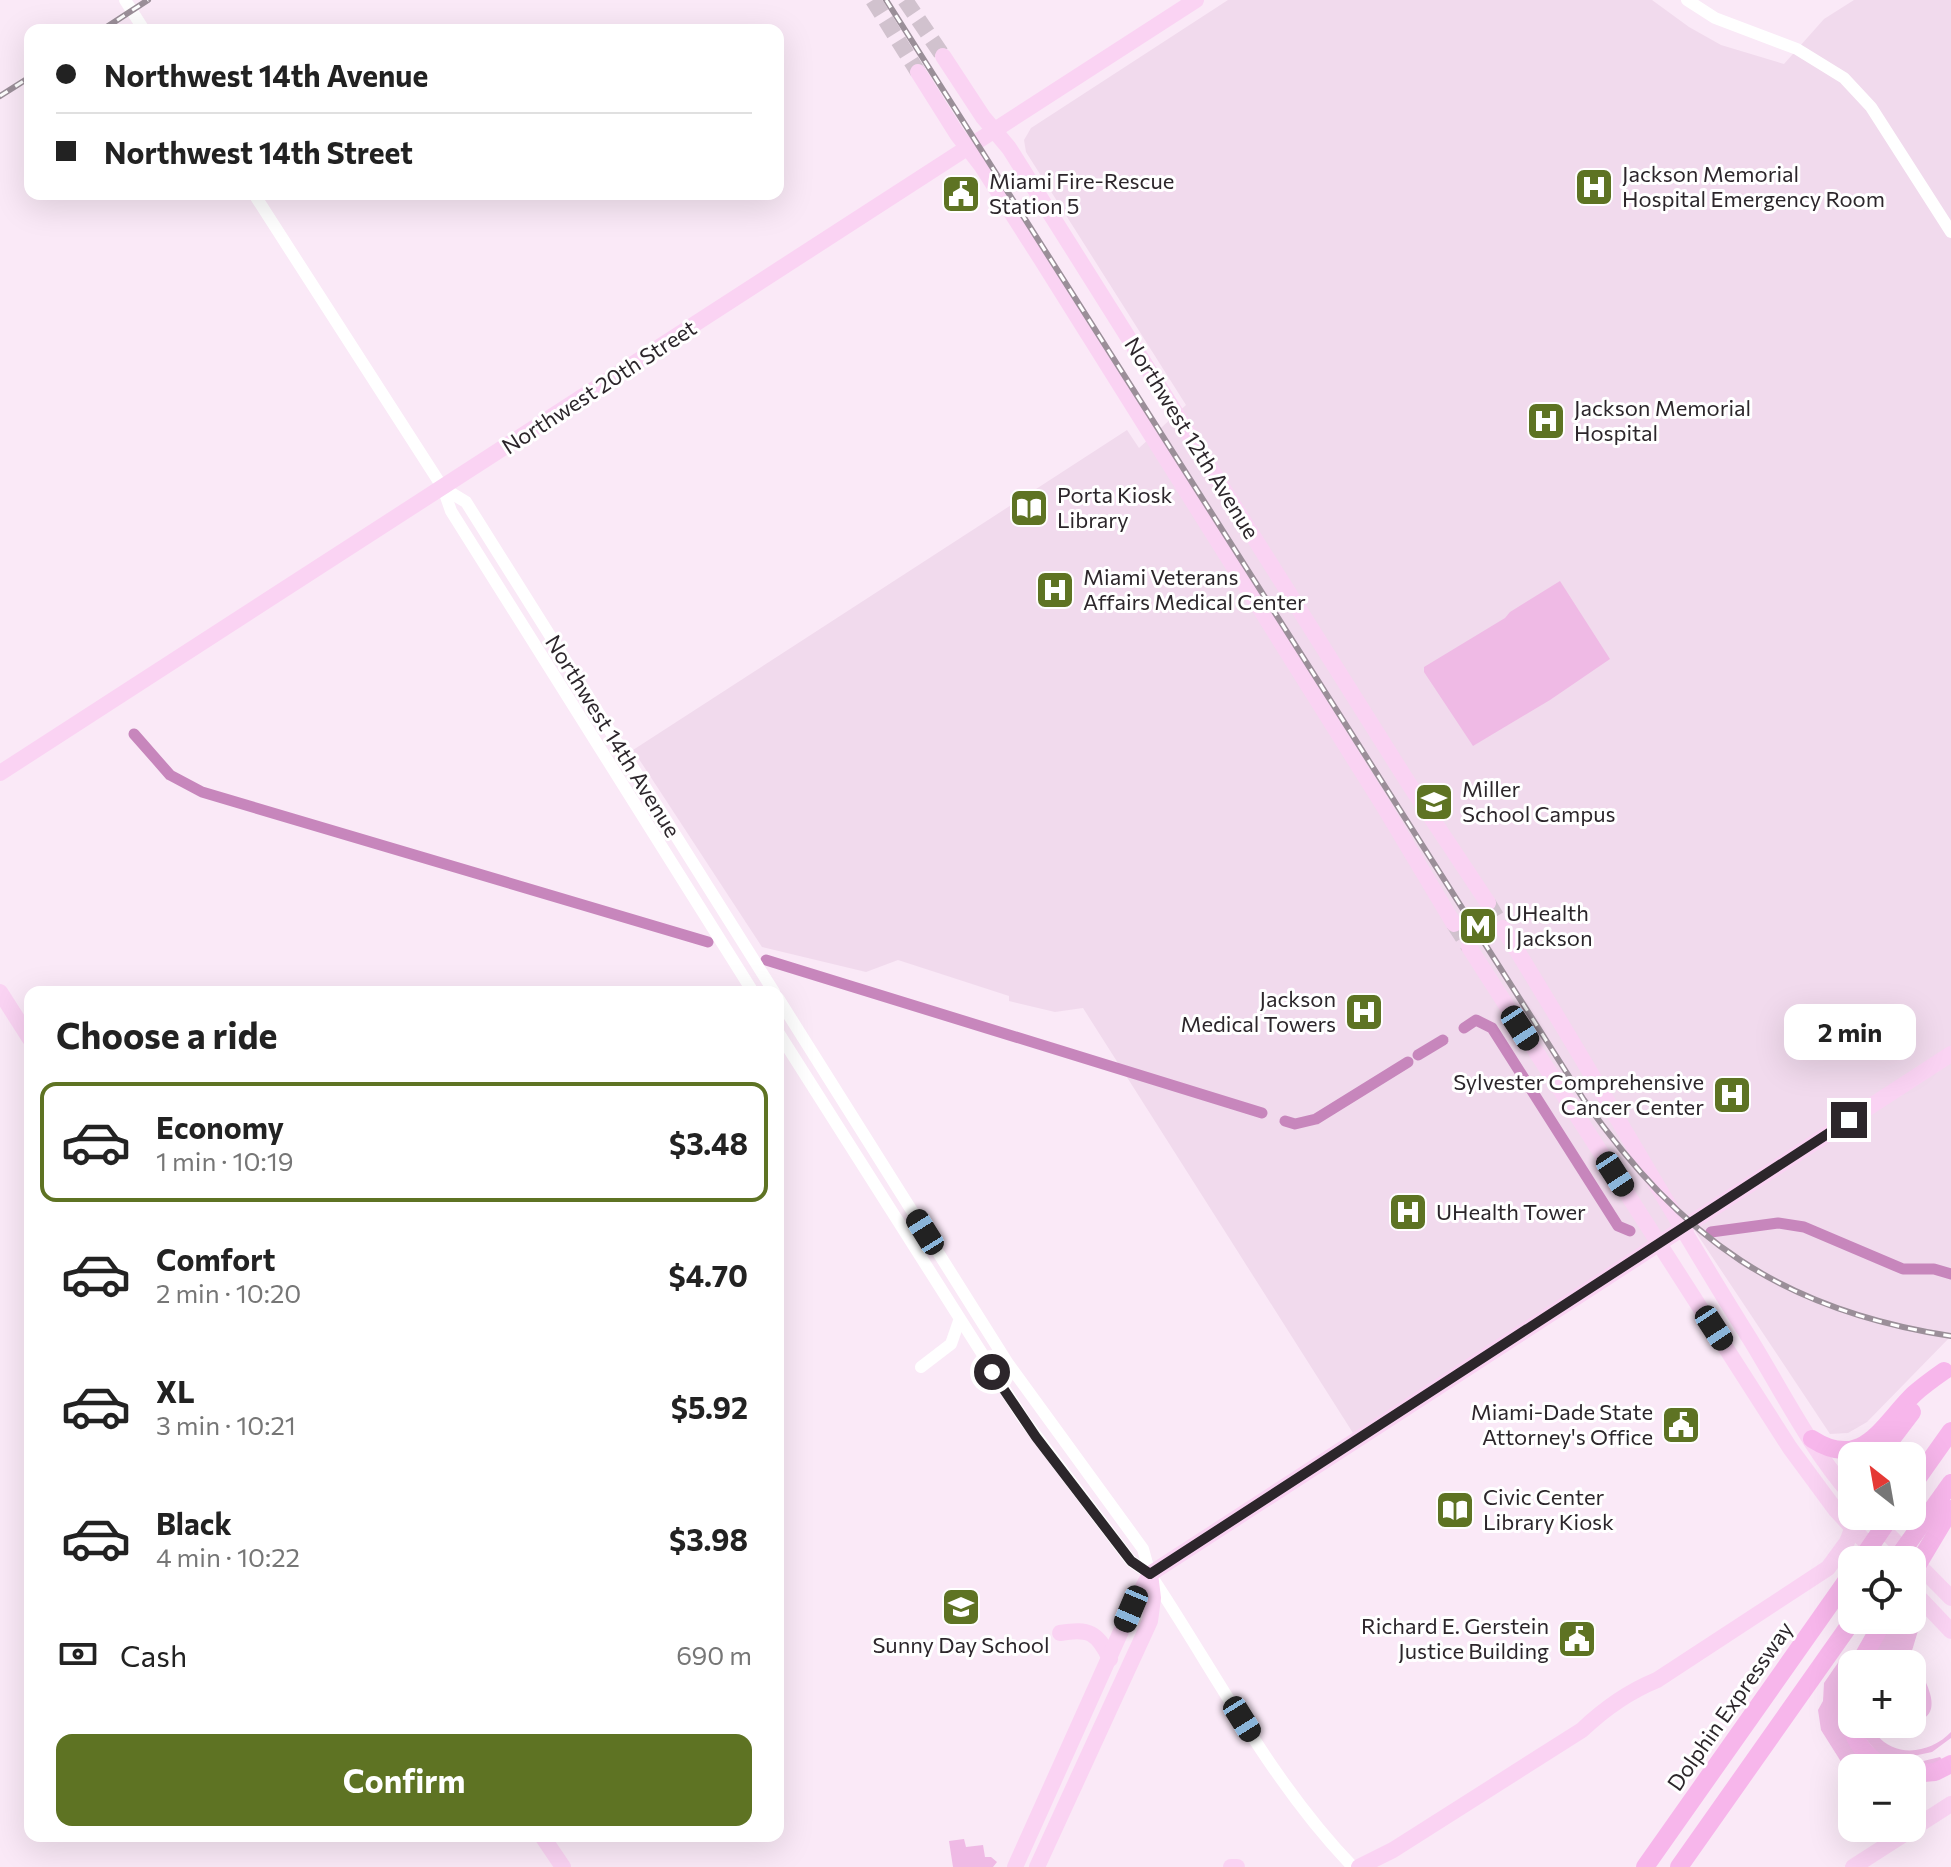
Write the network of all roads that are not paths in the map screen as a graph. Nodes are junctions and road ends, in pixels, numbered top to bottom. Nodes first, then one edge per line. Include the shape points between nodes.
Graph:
1 (125, 0) edge
2 (1196, 0) edge
3 (1687, 0) edge
4 (140, 24) edge
5 (943, 56) tunnel mouth
6 (918, 72) tunnel mouth
7 (995, 131) junction
8 (968, 148) junction
9 (258, 200) edge
10 (1951, 232) edge
11 (443, 488) junction
12 (0, 773) edge
13 (1488, 903) tunnel mouth
14 (1454, 924) tunnel mouth
15 (1503, 928) tunnel mouth
16 (1469, 947) tunnel mouth
17 (749, 986) edge
18 (770, 986) edge
19 (0, 992) edge
20 (784, 1008) edge
21 (24, 1030) edge
22 (784, 1042) edge
23 (1951, 1054) edge
24 (1681, 1229) junction
25 (1659, 1243) junction
26 (959, 1321) junction
27 (921, 1367) dead end
28 (1947, 1367) edge
29 (1951, 1431) edge
30 (1812, 1439) junction
31 (1890, 1442) edge
32 (1926, 1466) edge
33 (1838, 1476) edge
34 (1951, 1483) edge
35 (1838, 1506) edge
36 (1951, 1509) edge
37 (1931, 1526) junction
38 (1852, 1530) edge
39 (1884, 1530) edge
40 (1910, 1546) edge
41 (1923, 1546) edge
42 (1150, 1574) junction
43 (1838, 1593) edge
44 (1951, 1598) edge
45 (1926, 1605) edge
46 (1951, 1631) edge
47 (1060, 1633) dead end
48 (1843, 1634) edge
49 (1110, 1659) junction
50 (1951, 1764) edge
51 (1926, 1773) edge
52 (1951, 1804) edge
53 (546, 1842) edge
54 (1393, 1850) junction
55 (563, 1867) edge
56 (1015, 1867) edge
57 (1037, 1867) edge
58 (1356, 1867) edge
59 (1387, 1867) edge
60 (1645, 1867) edge
61 (1679, 1867) edge
62 (1853, 1867) edge

1 - 4 street
2 - 7 main road, Northwest 20th Street
3 - 10 street via 1715,18 1797,49 1844,78 1867,100
5 - 7 main road, Northwest 12th Avenue
6 - 8 main road, Northwest 12th Avenue
7 - 8 main road, Northwest 20th Street
7 - 13 main road, Northwest 12th Avenue
8 - 11 main road, Northwest 20th Street
8 - 14 main road, Northwest 12th Avenue
9 - 11 street, Northwest 14th Avenue
11 - 12 main road, Northwest 20th Street
11 - 17 street, Northwest 14th Avenue via 451,511
11 - 18 street, Northwest 14th Avenue via 466,502
15 - 24 main road
16 - 25 main road
19 - 21 main road
20 - 42 street via 1007,1362 1143,1549
22 - 26 street
23 - 24 main road
24 - 25 main road
24 - 30 main road
25 - 35 main road via 1790,1448
25 - 42 main road
26 - 27 street via 951,1344
26 - 42 street via 1036,1437 1131,1561
28 - 30 highway via 1865,1445 1834,1450
28 - 31 highway
29 - 32 highway
30 - 33 main road
34 - 37 highway
36 - 37 highway
37 - 40 highway
37 - 41 highway
38 - 54 main road via 1828,1568
39 - 44 main road
42 - 49 main road
42 - 57 main road via 1150,1621
42 - 58 street via 1291,1795
43 - 60 highway, Dolphin Expressway
45 - 46 main road
47 - 49 main road via 1091,1633
48 - 61 highway
49 - 56 main road
50 - 51 highway
52 - 62 main road
53 - 55 main road
54 - 58 main road
54 - 59 main road

